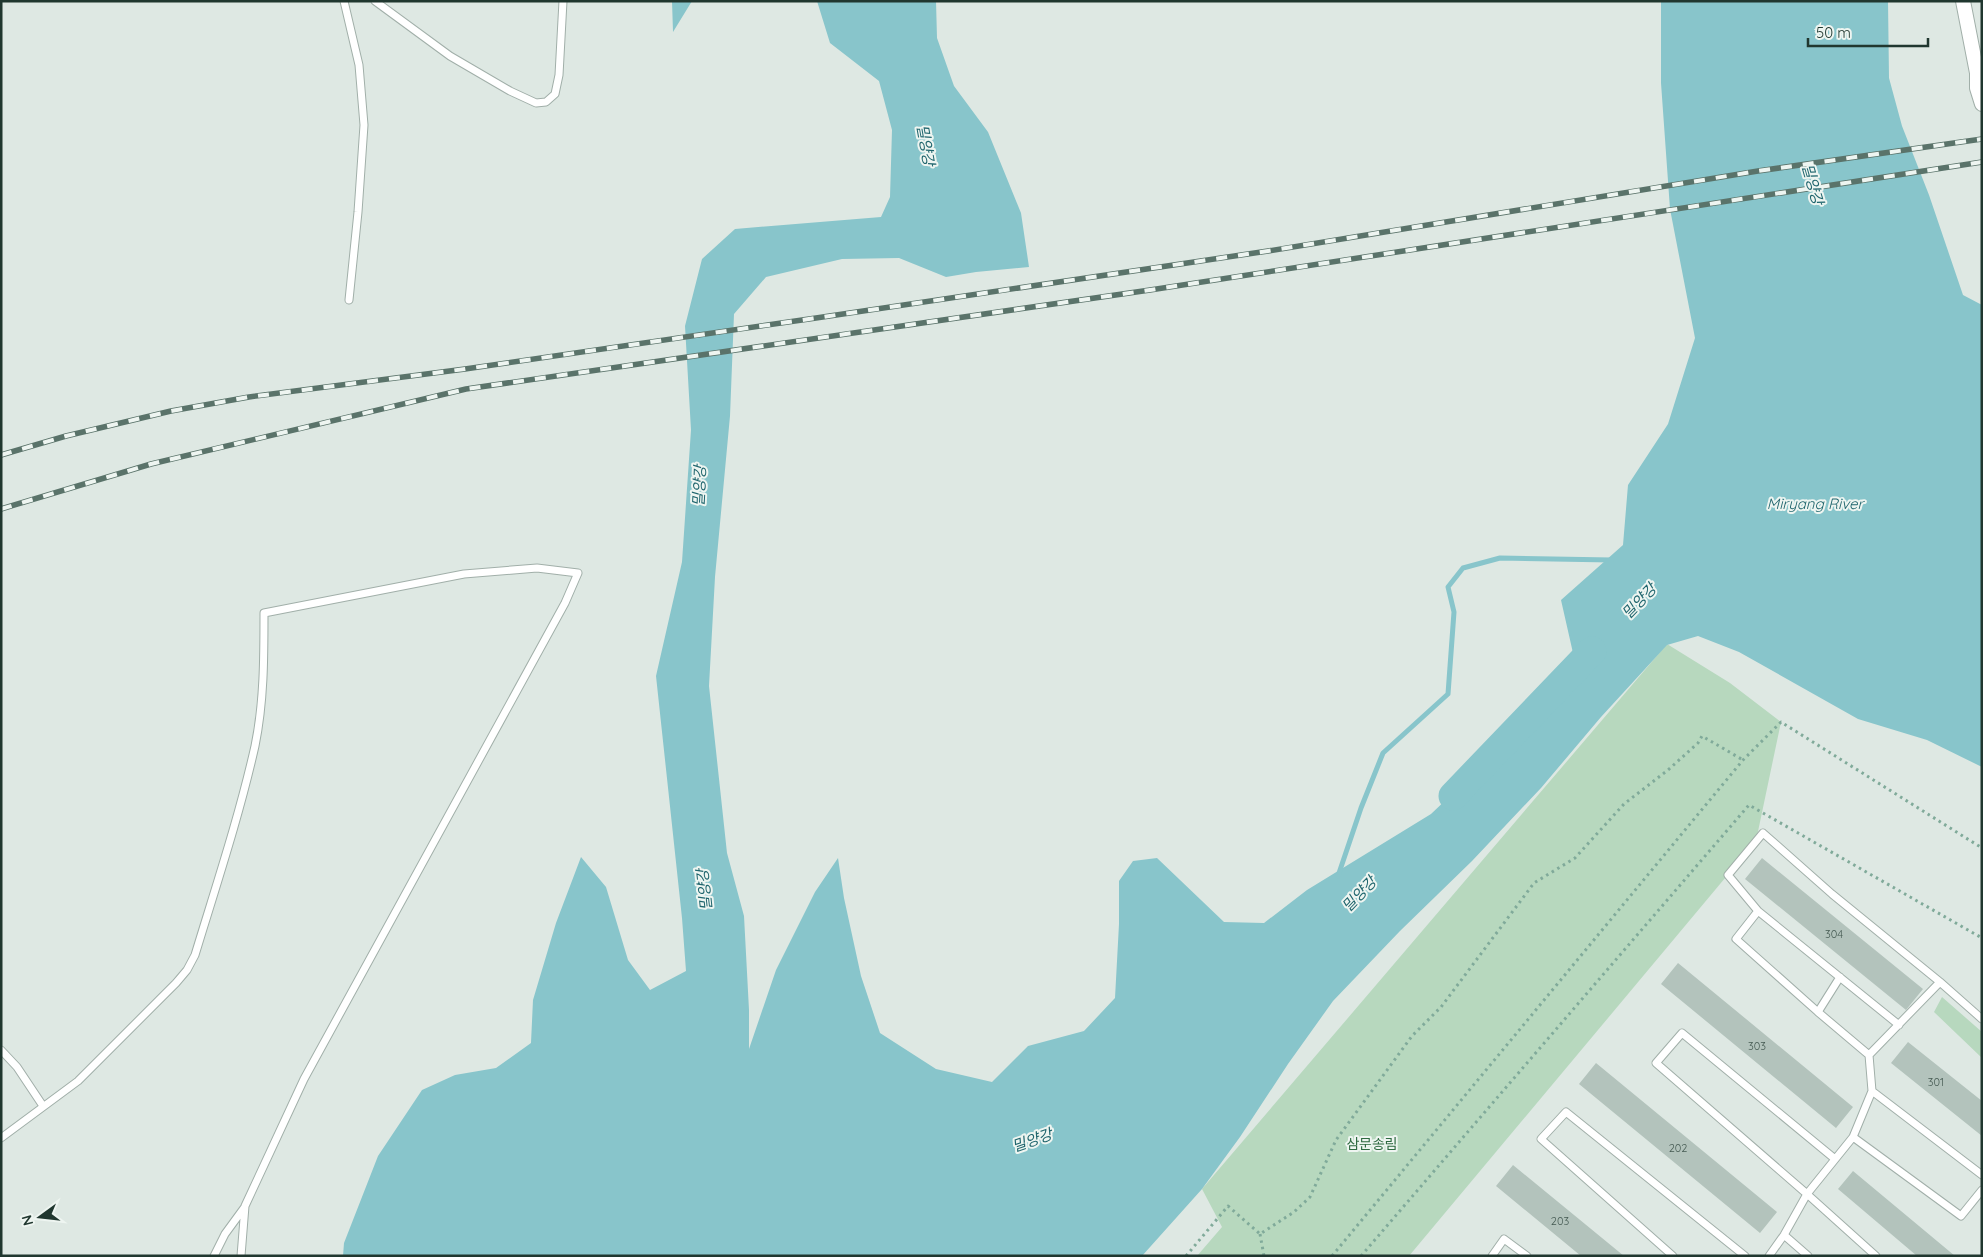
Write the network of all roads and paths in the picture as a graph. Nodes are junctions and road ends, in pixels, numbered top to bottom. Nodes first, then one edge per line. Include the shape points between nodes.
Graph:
1 (344, 1) edge
2 (375, 1) edge
3 (563, 1) edge
4 (1963, 1) edge
5 (1982, 104) edge
6 (349, 300) dead end
7 (1743, 760) junction
8 (1982, 848) edge
9 (1758, 911) junction
10 (1982, 938) edge
11 (1840, 978) junction
12 (1940, 982) junction
13 (1818, 1012) junction
14 (1982, 1019) edge
15 (1899, 1025) junction
16 (1, 1050) edge
17 (1869, 1055) junction
18 (1872, 1092) junction
19 (43, 1106) junction
20 (1853, 1137) junction
21 (1, 1138) edge
22 (1835, 1159) junction
23 (1982, 1175) edge
24 (1982, 1190) edge
25 (1807, 1194) junction
26 (245, 1206) junction
27 (1260, 1234) junction
28 (1784, 1235) junction
29 (214, 1256) edge
30 (241, 1256) edge
31 (1186, 1256) edge
32 (1264, 1256) edge
33 (1332, 1256) edge
34 (1361, 1256) edge
35 (1492, 1256) edge
36 (1527, 1256) edge
37 (1674, 1256) edge
38 (1745, 1256) edge
39 (1769, 1256) edge
40 (1808, 1256) edge
41 (1876, 1256) edge

1 - 6 lane via 359,65 364,125
2 - 3 lane via 450,56 536,103 546,102 555,94
4 - 5 street
7 - 8 path via 1781,722
7 - 27 path via 1702,736 1668,770 1624,804 1575,858 1534,883 1440,1007 1412,1036 1336,1140 1310,1197 1294,1212
7 - 33 path
9 - 11 lane
9 - 12 lane via 1728,875 1763,833
9 - 13 lane via 1736,938
10 - 34 path via 1749,806
11 - 13 lane
11 - 15 lane
12 - 14 lane
12 - 15 lane
13 - 17 lane
15 - 17 lane
16 - 19 lane via 17,1066
17 - 18 lane
18 - 20 lane
18 - 23 lane
19 - 21 lane
19 - 26 lane via 78,1081 176,984 195,955 255,745 264,683 264,613 464,574 537,568 578,573 566,603 304,1079
20 - 22 lane
20 - 24 lane via 1962,1216
22 - 25 lane
22 - 25 lane via 1682,1033 1656,1063
25 - 28 lane
25 - 41 lane
26 - 29 lane
26 - 30 lane
27 - 31 path via 1228,1206
27 - 32 path
28 - 39 lane
28 - 40 lane
35 - 36 lane via 1504,1239
37 - 38 lane via 1541,1139 1566,1112

